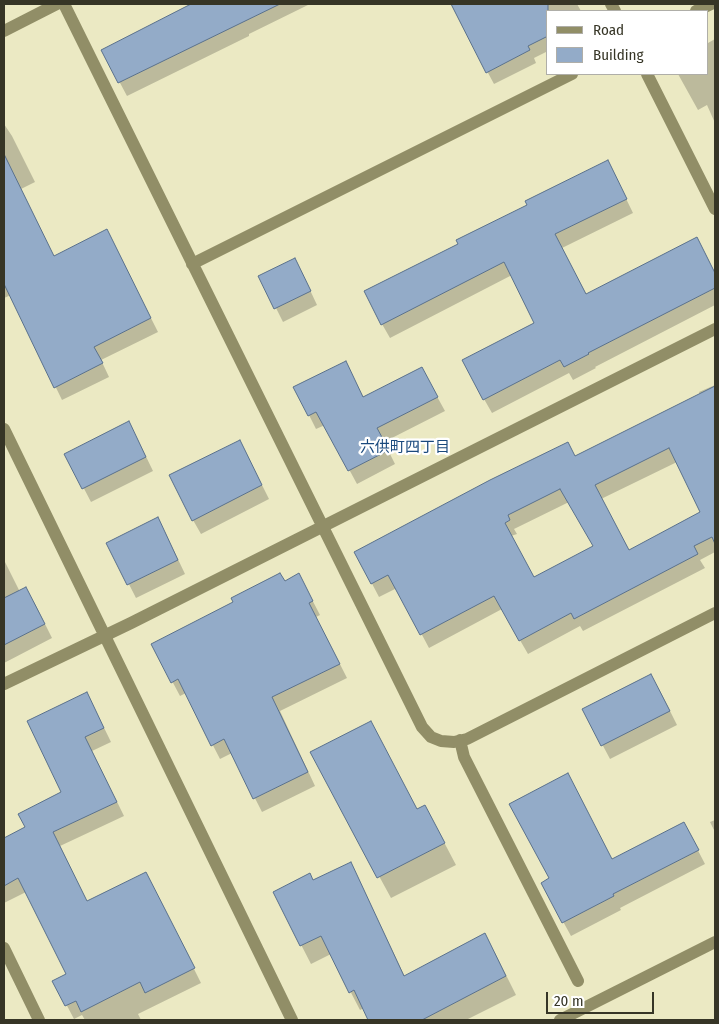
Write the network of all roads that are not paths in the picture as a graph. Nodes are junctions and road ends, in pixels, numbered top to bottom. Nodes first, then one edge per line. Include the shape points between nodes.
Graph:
1 (57, 4) edge
2 (64, 4) edge
3 (711, 4) edge
4 (698, 10) edge
5 (4, 31) edge
6 (570, 75) edge
7 (648, 75) edge
8 (715, 209) edge
9 (192, 264) junction
10 (715, 329) edge
11 (4, 429) edge
12 (322, 527) junction
13 (715, 613) edge
14 (105, 636) junction
15 (4, 684) edge
16 (460, 740) junction
17 (715, 942) edge
18 (4, 948) edge
19 (578, 981) dead end
20 (39, 1020) edge
21 (292, 1020) edge
22 (560, 1020) edge

1 - 5 street
2 - 9 street
3 - 4 street
6 - 9 street
7 - 8 street
9 - 12 street
10 - 12 street
11 - 14 street
12 - 14 street
12 - 16 street via 422,727 431,737 441,741
13 - 16 street
14 - 15 street
14 - 21 street
16 - 19 street via 464,757
17 - 22 street
18 - 20 street

